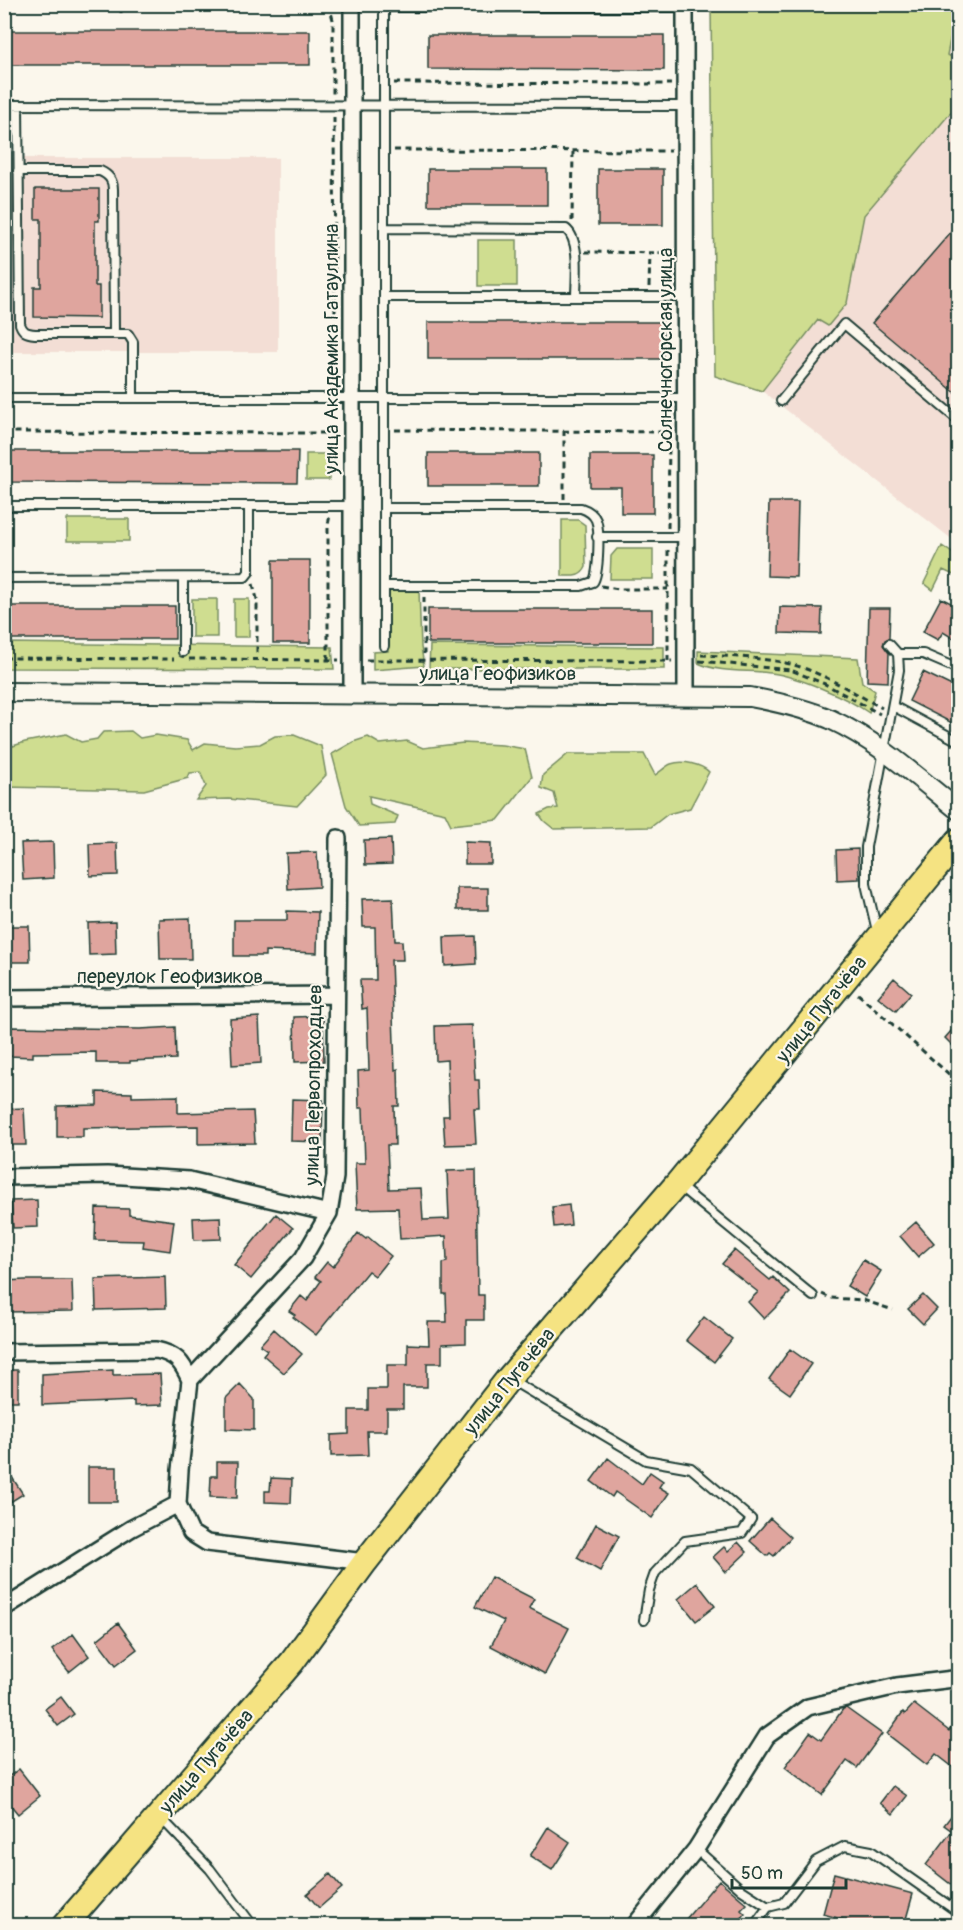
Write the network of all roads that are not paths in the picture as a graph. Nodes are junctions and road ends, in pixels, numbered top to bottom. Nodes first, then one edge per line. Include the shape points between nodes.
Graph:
1 (352, 4) edge
2 (384, 6) edge
3 (566, 6) edge
4 (685, 6) edge
5 (4, 105) edge
6 (18, 105) junction
7 (352, 106) junction
8 (384, 106) junction
9 (686, 106) junction
10 (18, 171) junction
11 (384, 228) junction
12 (384, 297) junction
13 (576, 297) junction
14 (686, 297) junction
15 (114, 334) junction
16 (4, 398) edge
17 (134, 398) junction
18 (384, 398) junction
19 (352, 399) junction
20 (686, 399) junction
21 (781, 401) dead end
22 (958, 420) edge
23 (4, 506) edge
24 (249, 506) junction
25 (352, 506) junction
26 (384, 508) junction
27 (597, 537) junction
28 (686, 537) junction
29 (4, 578) edge
30 (183, 578) junction
31 (384, 586) junction
32 (889, 644) dead end
33 (384, 646) dead end
34 (183, 652) dead end
35 (898, 654) junction
36 (958, 669) edge
37 (4, 692) edge
38 (352, 694) junction
39 (686, 696) junction
40 (891, 713) junction
41 (958, 741) edge
42 (885, 752) junction
43 (958, 810) edge
44 (338, 838) dead end
45 (958, 841) edge
46 (878, 938) junction
47 (336, 995) junction
48 (4, 998) edge
49 (4, 1177) edge
50 (677, 1184) junction
51 (329, 1213) junction
52 (813, 1296) dead end
53 (4, 1353) edge
54 (509, 1378) junction
55 (190, 1380) junction
56 (178, 1504) junction
57 (365, 1562) junction
58 (4, 1608) edge
59 (644, 1620) dead end
60 (958, 1680) edge
61 (158, 1816) junction
62 (696, 1849) junction
63 (768, 1907) junction
64 (958, 1912) edge
65 (64, 1926) edge
66 (253, 1926) edge
67 (634, 1926) edge
68 (754, 1926) edge

1 - 7 street, улица Академика Гатауллина
2 - 3 lane
2 - 8 lane
3 - 4 lane
4 - 9 street, Солнечногорская улица
5 - 6 lane
6 - 7 lane
6 - 10 lane
7 - 8 lane
7 - 19 street, улица Академика Гатауллина
8 - 9 lane
8 - 11 lane
9 - 14 street, Солнечногорская улица
10 - 15 lane via 100,171 113,182
10 - 15 lane via 22,330 35,334
11 - 12 lane
11 - 13 lane via 562,228 575,239
12 - 13 lane
12 - 18 lane
13 - 14 lane
14 - 20 street, Солнечногорская улица
15 - 17 lane via 128,334 132,338
16 - 17 lane
17 - 19 lane
18 - 19 lane
18 - 20 lane
18 - 26 lane
19 - 25 street, улица Академика Гатауллина
20 - 28 street, Солнечногорская улица
21 - 22 lane via 844,324
23 - 24 lane
24 - 25 lane
24 - 30 lane via 248,574 241,578
25 - 38 street, улица Академика Гатауллина
26 - 27 lane via 581,508 597,522
26 - 31 lane
27 - 28 lane
27 - 31 lane via 597,572 593,582 581,586
28 - 39 street, Солнечногорская улица
29 - 30 lane
30 - 34 lane
31 - 33 lane
32 - 35 lane
35 - 36 lane via 923,654
35 - 40 lane
37 - 38 street, улица Геофизиков
38 - 39 street, улица Геофизиков
39 - 42 street, улица Геофизиков via 750,697 800,708 847,728
40 - 41 lane
40 - 42 lane
42 - 43 street, улица Геофизиков
42 - 46 lane via 866,847 867,884
44 - 47 street, улица Первопроходцев
45 - 46 main road, улица Пугачёва
46 - 50 main road, улица Пугачёва
47 - 48 street, переулок Геофизиков
47 - 51 street, улица Первопроходцев via 334,1177
49 - 51 street via 107,1175 189,1180
50 - 52 lane
50 - 54 main road, улица Пугачёва
51 - 55 street, улица Первопроходцев via 303,1258
53 - 55 street via 156,1350 171,1353 184,1366
54 - 57 main road, улица Пугачёва
54 - 59 lane via 646,1460 691,1468 751,1519 742,1533 685,1541 655,1573
55 - 56 street
56 - 57 street via 191,1533 207,1543
56 - 58 street
57 - 61 main road, улица Пугачёва via 292,1662
60 - 62 street via 897,1686 808,1707 767,1736
61 - 65 main road, улица Пугачёва
61 - 66 lane via 210,1869
62 - 63 lane via 742,1890
62 - 67 street
63 - 64 lane via 784,1903 816,1861 845,1846 871,1851
63 - 68 lane

